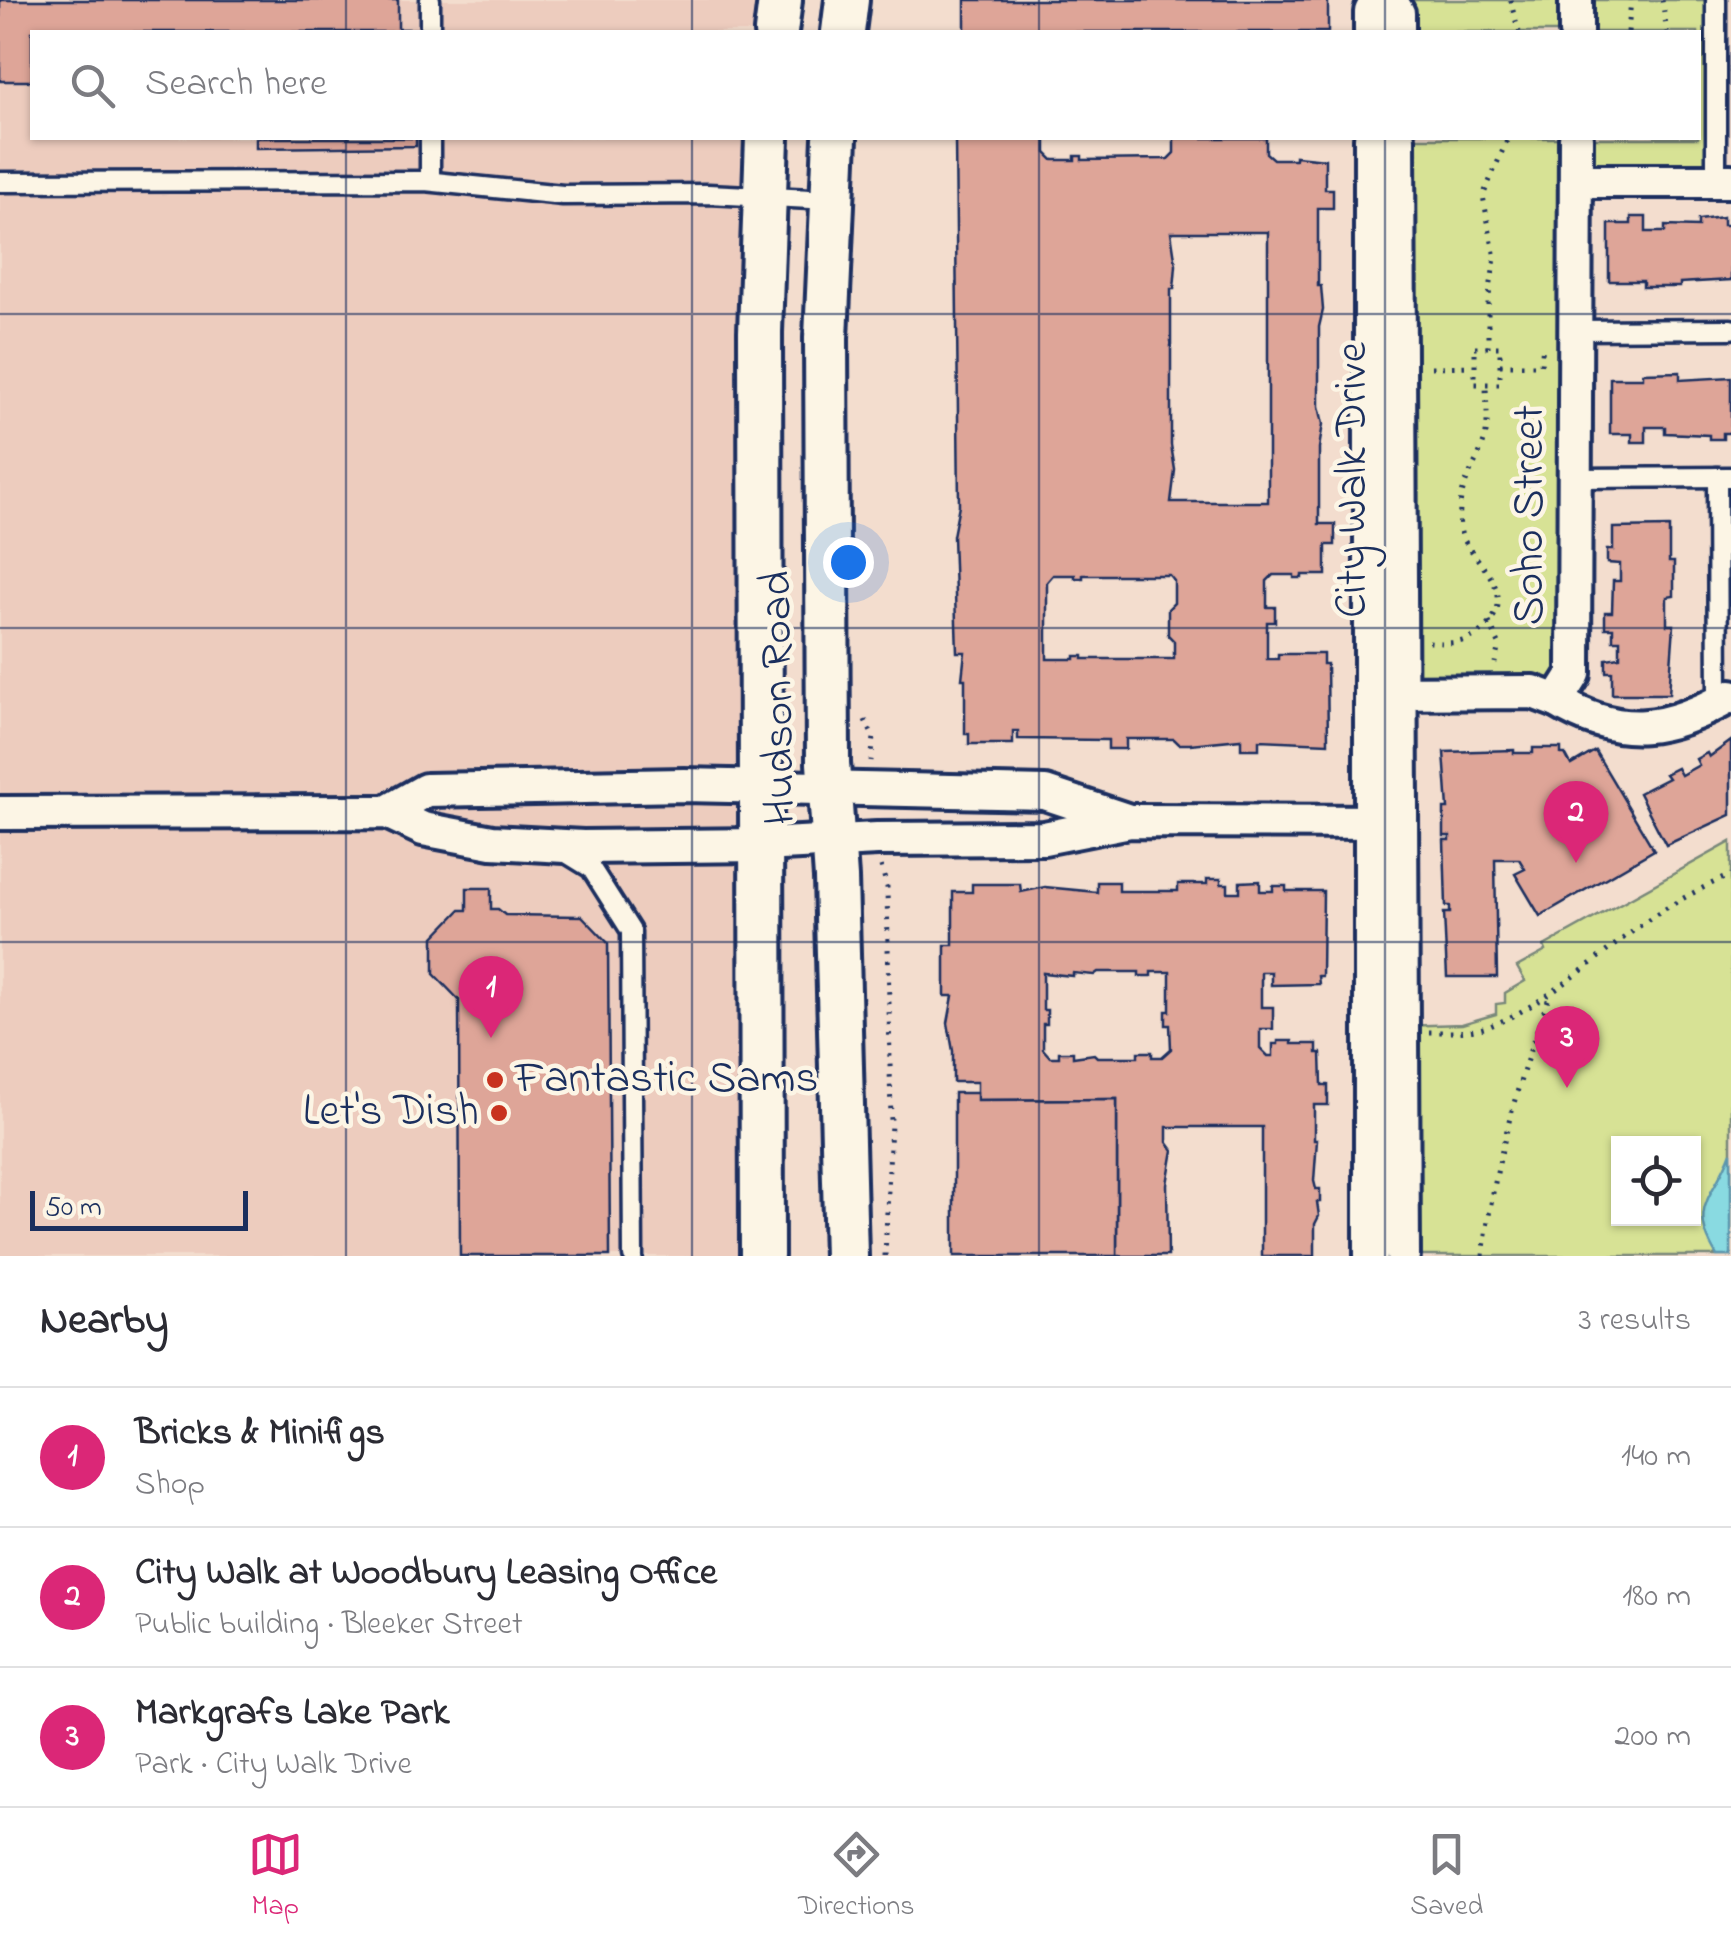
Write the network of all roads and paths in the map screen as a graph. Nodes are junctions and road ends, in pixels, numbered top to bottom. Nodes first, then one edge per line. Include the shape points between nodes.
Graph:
1 (430, 0) edge
2 (780, 0) edge
3 (846, 0) edge
4 (1377, 0) edge
5 (1390, 0) edge
6 (1510, 0) edge
7 (1576, 0) edge
8 (1631, 0) edge
9 (1662, 0) edge
10 (1716, 0) edge
11 (430, 30) edge
12 (776, 30) edge
13 (843, 30) edge
14 (1371, 30) edge
15 (1398, 30) edge
16 (1519, 30) edge
17 (1576, 30) edge
18 (1628, 30) edge
19 (1667, 30) edge
20 (430, 140) edge
21 (767, 140) edge
22 (835, 140) edge
23 (1371, 140) edge
24 (1398, 140) edge
25 (1506, 140) edge
26 (1576, 140) edge
27 (430, 181) junction
28 (1576, 181) junction
29 (1724, 181) edge
30 (0, 182) edge
31 (764, 196) junction
32 (832, 200) junction
33 (1731, 329) edge
34 (1564, 336) junction
35 (1488, 346) junction
36 (1500, 365) junction
37 (1432, 366) dead end
38 (1475, 366) junction
39 (1486, 384) junction
40 (1724, 477) edge
41 (1576, 478) junction
42 (1489, 622) junction
43 (1725, 625) edge
44 (1427, 640) dead end
45 (1494, 663) dead end
46 (1386, 693) junction
47 (1725, 700) edge
48 (1556, 701) junction
49 (761, 788) junction
50 (830, 790) junction
51 (387, 812) junction
52 (0, 814) edge
53 (1130, 821) junction
54 (1386, 822) junction
55 (834, 841) junction
56 (546, 846) junction
57 (762, 846) junction
58 (882, 873) dead end
59 (1731, 874) edge
60 (1551, 992) junction
61 (1402, 1032) junction
62 (634, 1256) edge
63 (762, 1256) edge
64 (846, 1256) edge
65 (885, 1256) edge
66 (1371, 1256) edge
67 (1403, 1256) edge
68 (1483, 1256) edge

1 - 11 lane
2 - 12 street
3 - 13 street
4 - 14 street
5 - 15 street
6 - 16 path
7 - 17 street
8 - 18 path
9 - 19 path
10 - 29 lane
20 - 27 lane
21 - 31 street, Hudson Road
22 - 32 street, Hudson Road
23 - 46 street, City Walk Drive
24 - 46 street, City Walk Drive
25 - 35 path via 1484,196 1494,258
26 - 28 street, Soho Street
27 - 30 lane
27 - 31 lane via 563,195
28 - 29 street
28 - 34 street, Soho Street
31 - 32 lane
31 - 49 street, Hudson Road
32 - 50 street, Hudson Road via 826,338
33 - 34 lane
34 - 36 path via 1542,346 1540,365
34 - 41 street, Soho Street
35 - 36 path via 1500,346
35 - 38 path via 1475,346
36 - 39 path via 1500,384
37 - 38 path
38 - 39 path via 1475,384
39 - 42 path via 1486,436 1464,486 1460,520 1465,542 1494,578 1496,605
40 - 41 lane
40 - 43 lane
41 - 48 street, Soho Street via 1576,662
42 - 44 path via 1464,641
42 - 45 path via 1500,644
43 - 47 lane
46 - 48 street, Soho Street via 1533,692
46 - 54 street, City Walk Drive
47 - 48 street via 1668,724 1624,727 1594,721
49 - 50 street
49 - 51 street via 426,790
49 - 57 street, Hudson Road
50 - 53 street via 1046,793
50 - 55 street, Hudson Road
51 - 52 street
51 - 56 street via 423,829
53 - 54 street
53 - 55 street via 1044,838
54 - 61 street, City Walk Drive
54 - 66 street, City Walk Drive
55 - 57 street
55 - 64 street, Hudson Road
56 - 57 street
56 - 62 lane via 586,863 628,925
57 - 63 street, Hudson Road
58 - 65 path via 891,1123
59 - 60 path via 1647,921
60 - 61 path via 1481,1028
60 - 68 path via 1521,1081
61 - 67 street, City Walk Drive

